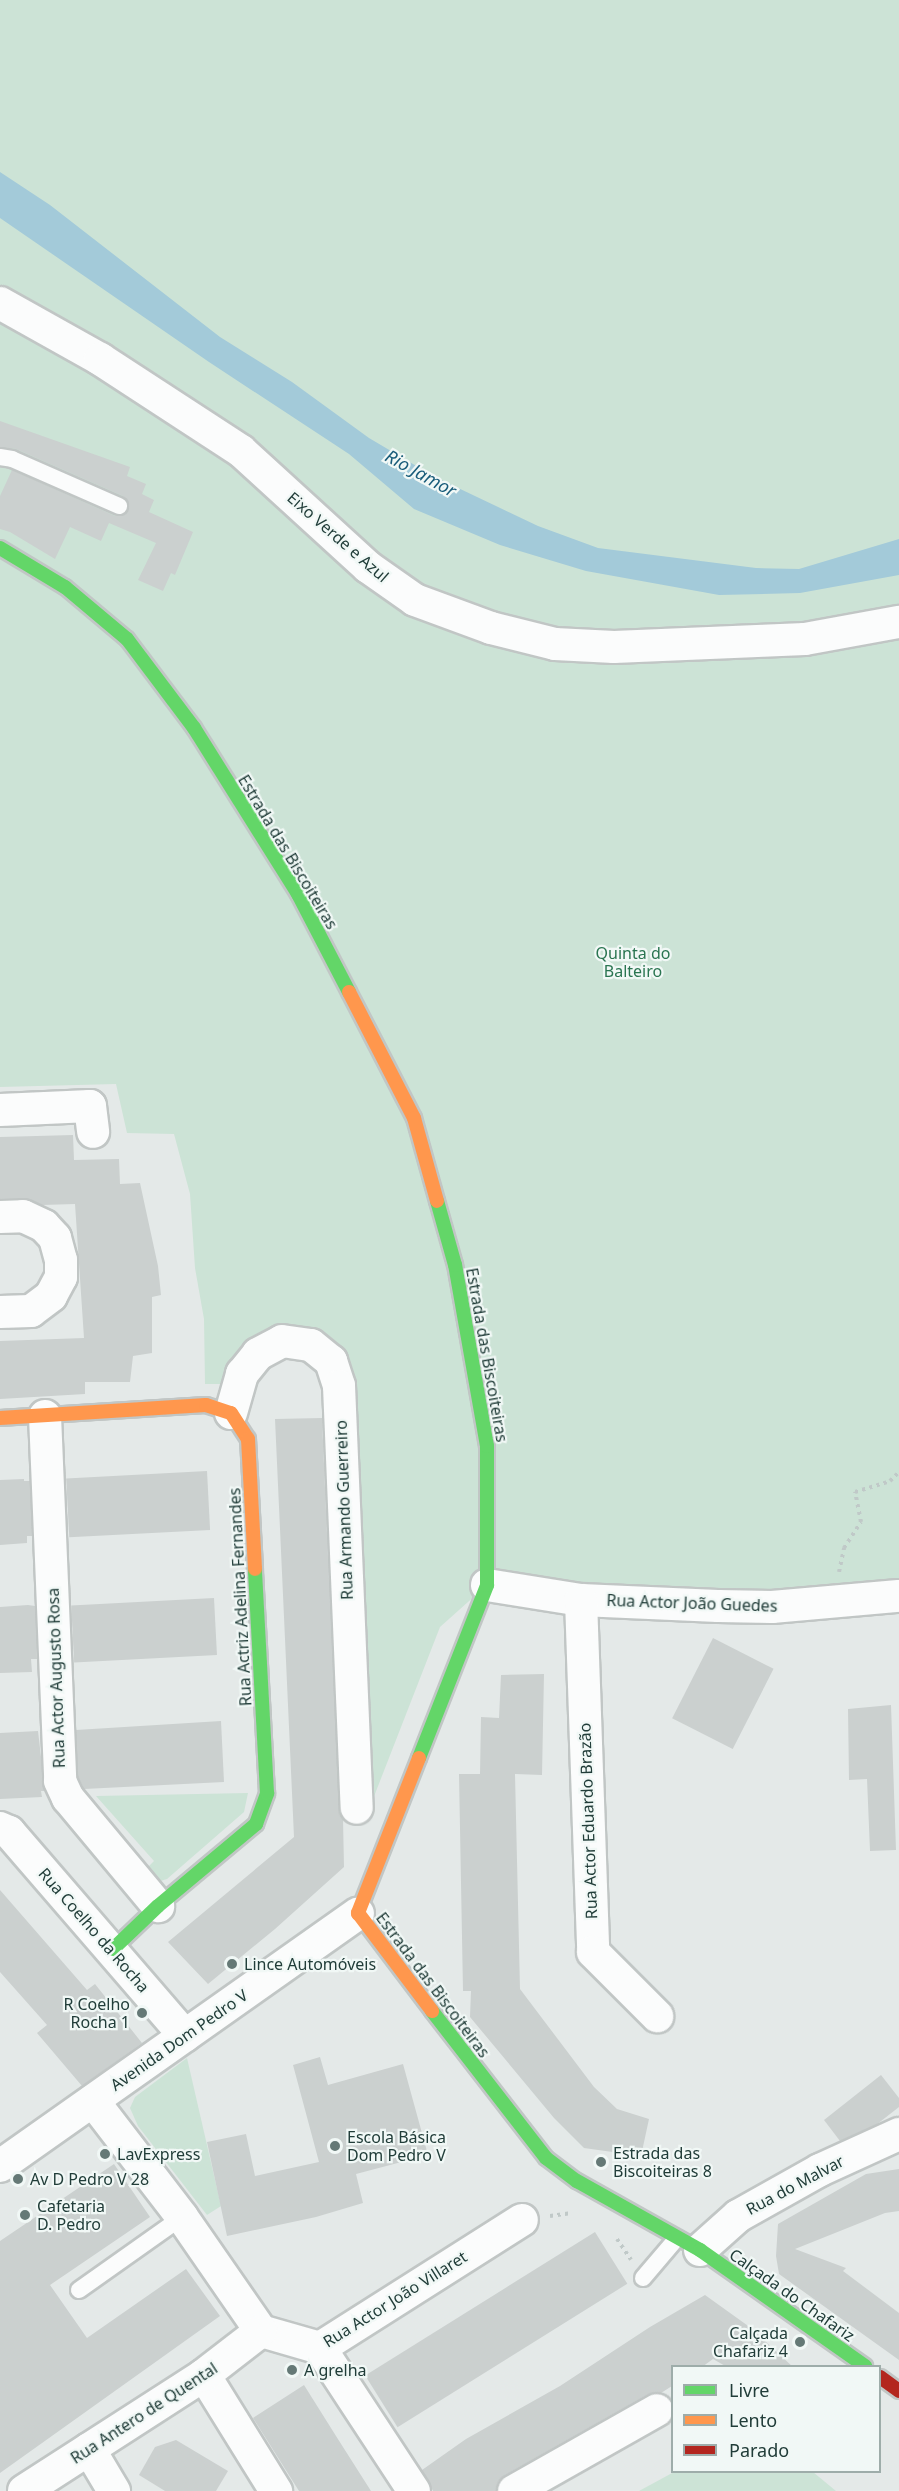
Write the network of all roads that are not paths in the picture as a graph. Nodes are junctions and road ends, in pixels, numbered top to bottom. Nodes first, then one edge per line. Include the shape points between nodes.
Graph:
1 (0, 303) edge
2 (0, 457) edge
3 (119, 506) dead end
4 (0, 548) edge
5 (899, 622) edge
6 (0, 1110) edge
7 (93, 1132) dead end
8 (0, 1217) edge
9 (0, 1312) edge
10 (231, 1413) junction
11 (45, 1416) junction
12 (0, 1418) edge
13 (487, 1585) junction
14 (899, 1596) edge
15 (581, 1600) junction
16 (357, 1808) dead end
17 (0, 1828) edge
18 (158, 1906) junction
19 (358, 1912) junction
20 (112, 1949) junction
21 (657, 2016) dead end
22 (185, 2036) junction
23 (93, 2101) junction
24 (899, 2134) edge
25 (0, 2166) edge
26 (182, 2217) junction
27 (522, 2220) road end
28 (689, 2244) junction
29 (644, 2278) road end
30 (79, 2290) dead end
31 (261, 2331) junction
32 (320, 2348) junction
33 (862, 2365) edge
34 (204, 2375) junction
35 (881, 2378) edge
36 (899, 2391) edge
37 (657, 2410) dead end
38 (89, 2449) junction
39 (24, 2491) edge
40 (114, 2491) edge
41 (276, 2491) edge
42 (414, 2491) edge
43 (514, 2491) edge

1 - 5 street, Eixo Verde e Azul via 100,359 241,451 368,567 415,600 491,628 555,644 614,647 805,639
2 - 3 lane
4 - 13 street, Estrada das Biscoiteiras via 65,586 127,639 194,728 298,894 414,1118 455,1265 487,1446
6 - 7 street via 90,1106
8 - 9 street via 23,1216 44,1226 55,1238 61,1277 51,1296 32,1311
10 - 11 street via 206,1405
10 - 16 street, Rua Armando Guerreiro via 242,1374 258,1354 282,1341 311,1345 331,1361 339,1386
10 - 18 street, Rua Actriz Adelina Fernandes via 248,1439 267,1793 256,1824
11 - 12 street
11 - 18 street, Rua Actor Augusto Rosa via 60,1781 68,1798
13 - 15 street, Rua Actor João Guedes
13 - 19 street, Estrada das Biscoiteiras
14 - 15 street, Rua Actor João Guedes via 772,1607
15 - 21 street, Rua Actor Eduardo Brazão via 593,1952
17 - 20 street, Rua Coelho da Rocha via 9,1832
18 - 20 street, Rua Actriz Adelina Fernandes
19 - 22 street, Avenida Dom Pedro V
19 - 28 street, Estrada das Biscoiteiras via 520,2129 546,2158 576,2181
20 - 22 street, Rua Coelho da Rocha
22 - 23 street, Avenida Dom Pedro V
23 - 25 street, Avenida Dom Pedro V
23 - 26 street
24 - 28 street, Rua do Malvar via 820,2170
26 - 30 lane
26 - 31 street
27 - 32 street, Rua Actor João Villaret
28 - 29 lane
28 - 33 street, Calçada do Chafariz
31 - 32 street, Rua Actor João Villaret
31 - 34 street, Rua Antero de Quental
32 - 42 street
34 - 38 street, Rua Antero de Quental
34 - 41 street
35 - 36 street
37 - 43 street
38 - 39 street, Rua Antero de Quental
38 - 40 street

